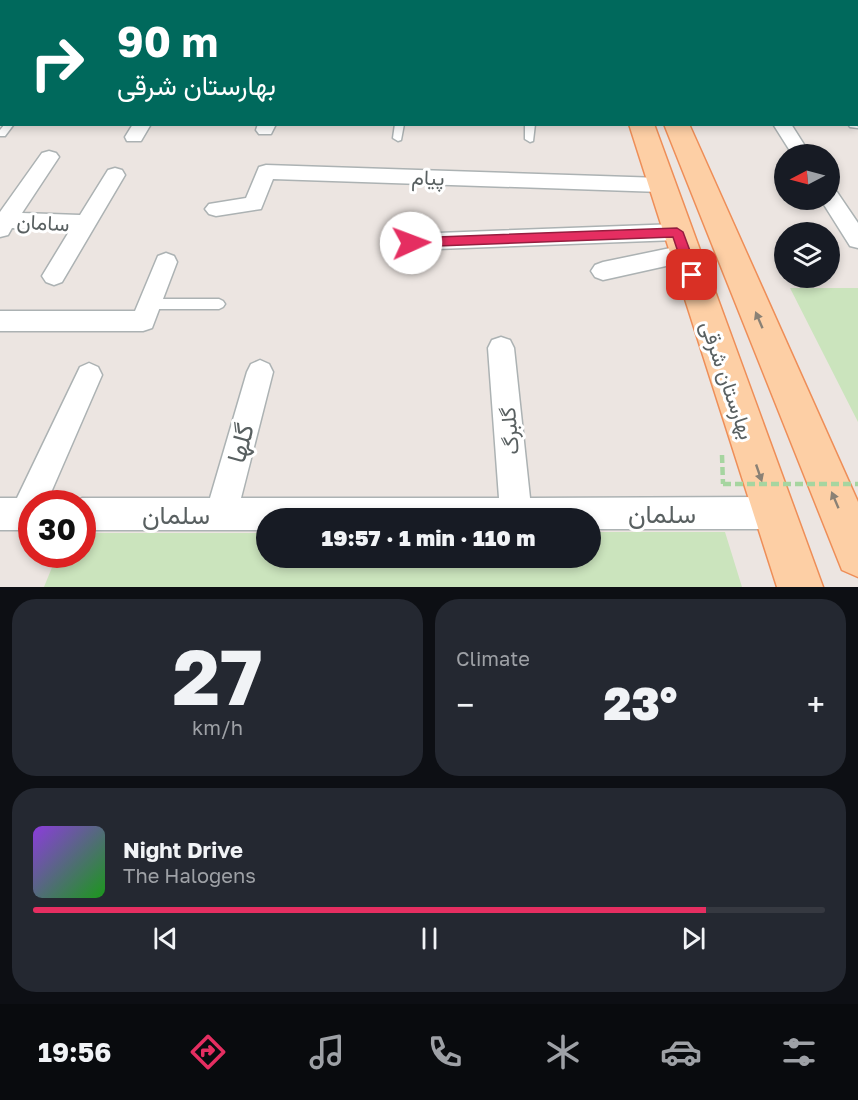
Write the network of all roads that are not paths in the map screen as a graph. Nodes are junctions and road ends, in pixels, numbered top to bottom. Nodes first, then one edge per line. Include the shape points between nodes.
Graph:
1 (8, 126) edge
2 (400, 126) edge
3 (530, 126) edge
4 (783, 126) edge
5 (649, 128) edge
6 (2, 134) dead end
7 (398, 138) dead end
8 (530, 139) dead end
9 (795, 144) edge
10 (49, 157) dead end
11 (115, 175) dead end
12 (661, 185) junction
13 (216, 209) dead end
14 (838, 210) edge
15 (2, 223) edge
16 (85, 224) junction
17 (858, 240) edge
18 (411, 243) dead end
19 (681, 243) junction
20 (166, 262) dead end
21 (603, 271) dead end
22 (54, 276) dead end
23 (219, 303) dead end
24 (150, 304) junction
25 (0, 321) edge
26 (501, 348) dead end
27 (260, 372) dead end
28 (89, 375) dead end
29 (31, 490) edge
30 (516, 508) edge
31 (601, 513) edge
32 (773, 513) junction
33 (96, 514) edge
34 (221, 514) junction
35 (256, 514) edge
36 (858, 554) edge
37 (801, 587) edge

1 - 6 lane
2 - 7 lane
3 - 8 lane
4 - 9 street
5 - 12 main road, بهارستان شرقی
36 -> 5 main road, بهارستان شرقی
10 - 15 street
11 - 16 street, سامان
12 - 13 street, پیام via 267,172 254,204
12 - 19 main road, بهارستان شرقی
14 - 17 street
15 - 16 street, سامان
16 - 22 street, سامان
18 - 19 street
19 - 21 street
19 -> 32 main road, بهارستان شرقی
20 - 24 street
23 - 24 lane
24 - 25 street via 143,321
26 - 30 street, گلبرگ
27 - 34 street, گلها
28 - 29 street
31 - 32 street, سلمان
32 - 37 main road, بهارستان شرقی
33 - 34 street, سلمان
34 - 35 street, سلمان

